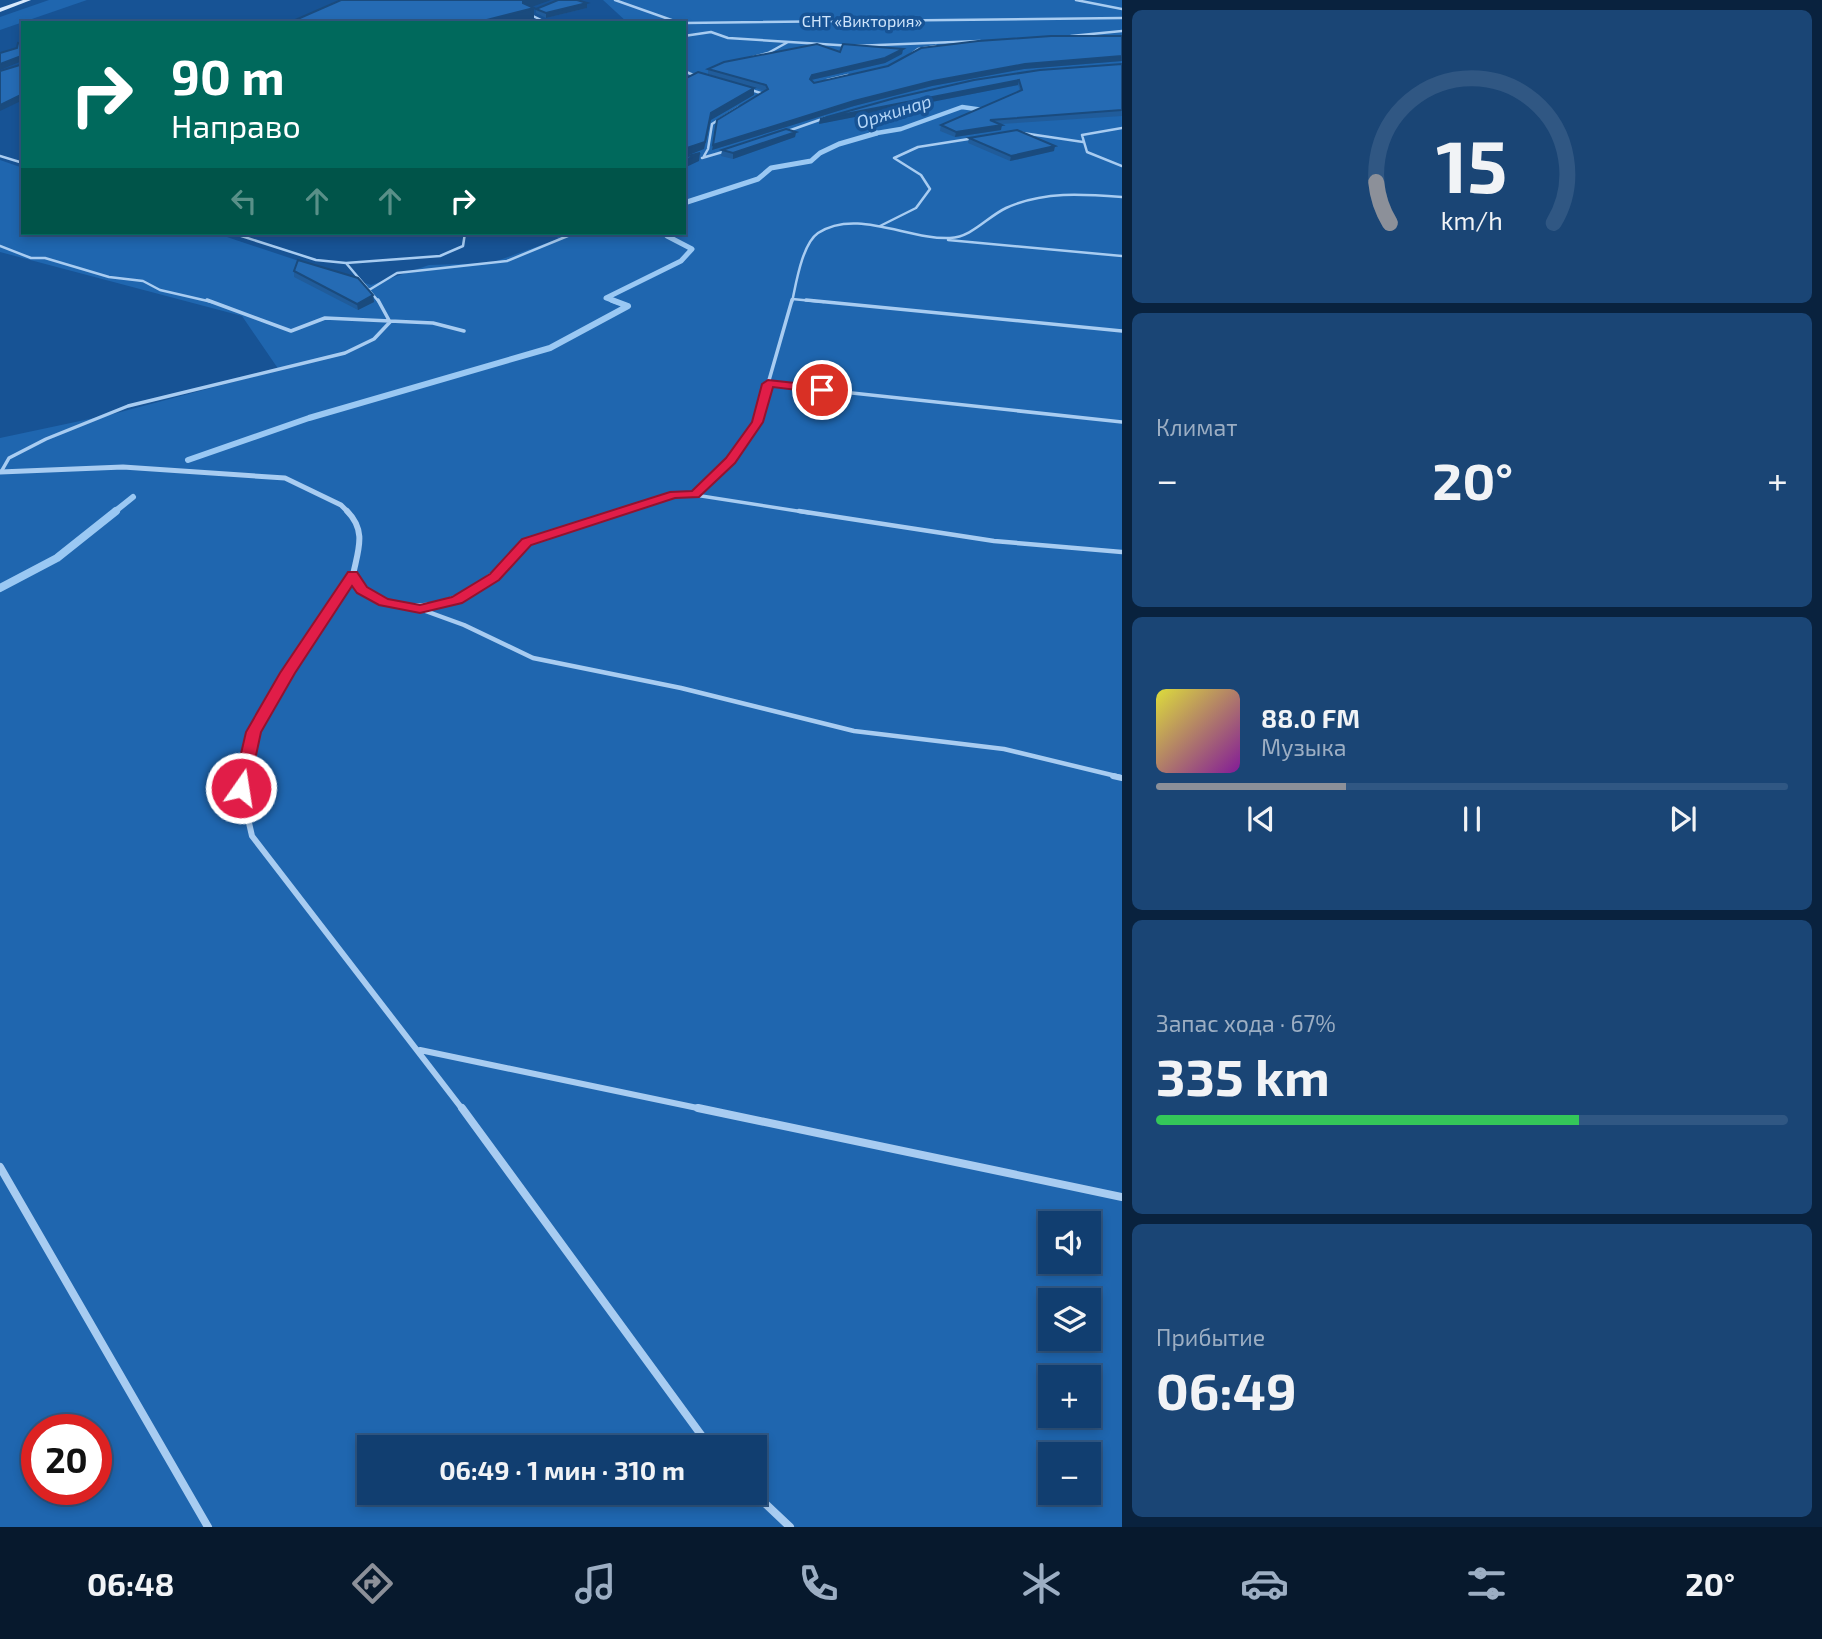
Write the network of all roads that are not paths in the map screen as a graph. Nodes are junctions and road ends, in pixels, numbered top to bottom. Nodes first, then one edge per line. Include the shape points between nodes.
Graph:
1 (28, 0) edge
2 (615, 0) edge
3 (1076, 0) edge
4 (538, 9) edge
5 (1122, 9) edge
6 (0, 10) edge
7 (1122, 18) edge
8 (543, 21) edge
9 (677, 21) edge
10 (686, 23) edge
11 (686, 24) edge
12 (1122, 31) edge
13 (711, 32) junction
14 (686, 36) edge
15 (1063, 37) edge
16 (788, 42) junction
17 (984, 42) joint
18 (749, 58) edge
19 (906, 59) edge
20 (686, 72) edge
21 (858, 73) edge
22 (708, 79) edge
23 (821, 82) edge
24 (746, 89) edge
25 (755, 99) edge
26 (745, 104) edge
27 (835, 116) edge
28 (1122, 128) edge
29 (1013, 132) edge
30 (779, 134) edge
31 (982, 137) edge
32 (1083, 142) junction
33 (736, 148) edge
34 (0, 156) edge
35 (702, 158) junction
36 (693, 160) edge
37 (21, 162) edge
38 (1122, 166) edge
39 (1122, 197) edge
40 (880, 226) junction
41 (238, 235) edge
42 (465, 235) edge
43 (570, 235) edge
44 (944, 238) junction
45 (0, 246) edge
46 (1122, 256) edge
47 (346, 263) junction
48 (369, 289) junction
49 (792, 299) junction
50 (390, 322) junction
51 (464, 331) dead end
52 (1122, 331) edge
53 (768, 384) junction
54 (1122, 422) edge
55 (1, 472) edge
56 (695, 495) junction
57 (527, 542) joint
58 (1122, 552) edge
59 (352, 575) junction
60 (420, 609) junction
61 (1122, 778) edge
62 (419, 1049) junction
63 (0, 1167) edge
64 (1122, 1197) edge
65 (701, 1435) edge
66 (767, 1505) edge
67 (208, 1527) edge
68 (790, 1527) edge

1 - 6 main road
2 - 9 lane
3 - 5 lane
4 - 8 lane via 526,13
7 - 10 lane
11 - 13 lane
12 - 15 lane
13 - 14 lane
13 - 16 lane via 728,38
16 - 17 lane via 853,46
16 - 18 lane
17 - 19 lane via 922,48
20 - 22 lane
21 - 23 lane
24 - 25 lane via 764,94
26 - 35 lane via 713,123 708,153
27 - 30 lane
28 - 32 lane via 1082,135
29 - 32 lane
31 - 40 lane via 918,147 894,158 921,175 930,189 903,218
32 - 38 lane via 1096,158
33 - 35 lane
34 - 37 lane
35 - 36 lane
39 - 44 lane via 1074,193 1024,201 1003,209 972,231
40 - 44 lane
40 - 49 lane via 837,225 816,234 803,256
41 - 47 lane via 316,260
42 - 47 lane via 463,246 440,256
43 - 48 lane via 506,261 397,273
44 - 46 lane
45 - 50 lane via 23,256 143,281 291,331 325,318
47 - 48 lane
48 - 50 lane
49 - 52 lane
49 - 53 lane
50 - 51 lane via 433,323
50 - 55 lane via 374,340 345,353 128,406 78,425 9,458
53 - 54 lane
53 - 56 lane via 757,422 731,460
55 - 59 street via 123,467 285,478 341,505 357,521 360,534
56 - 57 lane via 674,494
56 - 58 lane via 994,541
57 - 60 street via 494,577 457,600
59 - 60 street via 362,590 384,602
59 - 62 lane via 254,732 241,788 252,836
60 - 61 lane via 533,658 681,688 853,731 1004,749
62 - 64 lane
62 - 65 lane
63 - 67 lane
66 - 68 lane

